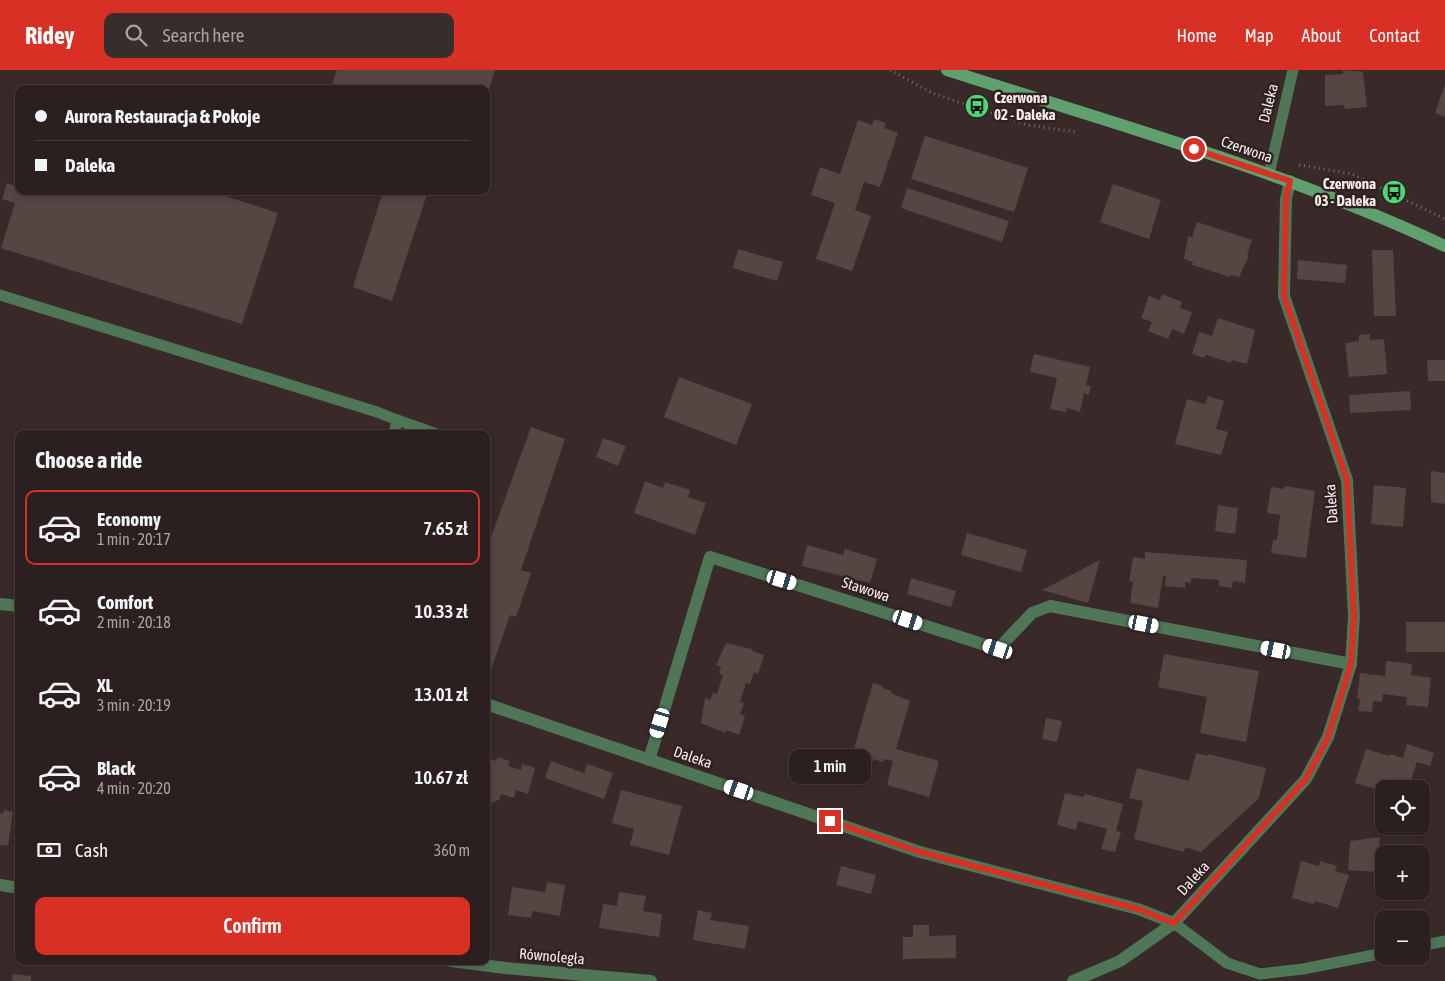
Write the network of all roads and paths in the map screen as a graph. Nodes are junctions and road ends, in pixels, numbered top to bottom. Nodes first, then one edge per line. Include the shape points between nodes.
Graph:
1 (890, 70) edge
2 (947, 70) edge
3 (1293, 70) edge
4 (1080, 132) dead end
5 (1272, 155) junction
6 (1269, 174) junction
7 (1290, 181) junction
8 (1445, 219) edge
9 (1445, 246) edge
10 (0, 295) edge
11 (397, 420) junction
12 (395, 430) edge
13 (426, 430) edge
14 (0, 604) edge
15 (15, 606) edge
16 (1351, 664) junction
17 (490, 705) edge
18 (649, 760) junction
19 (0, 885) edge
20 (15, 887) edge
21 (1174, 923) junction
22 (1445, 941) edge
23 (1430, 944) edge
24 (1375, 955) edge
25 (482, 965) edge
26 (651, 981) edge
27 (1073, 981) edge

1 - 4 path via 932,93 1027,125
2 - 6 main road, Czerwona
3 - 5 lane, Daleka
5 - 6 lane, Daleka
5 - 8 path via 1299,165 1352,174
6 - 7 main road, Czerwona
7 - 9 main road, Czerwona via 1385,218
7 - 16 street, Daleka via 1286,199 1284,296 1347,480 1354,616
10 - 11 lane
11 - 12 lane
11 - 13 lane
14 - 15 street
16 - 18 street, Stawowa via 1050,606 1032,613 998,649 710,557
16 - 21 street, Daleka via 1328,737 1306,779
17 - 18 street, Daleka
18 - 21 street, Daleka via 920,852 1138,909
19 - 20 street
21 - 24 lane via 1227,963 1260,974
21 - 27 street via 1120,961
22 - 23 lane
25 - 26 street, Równoległa

